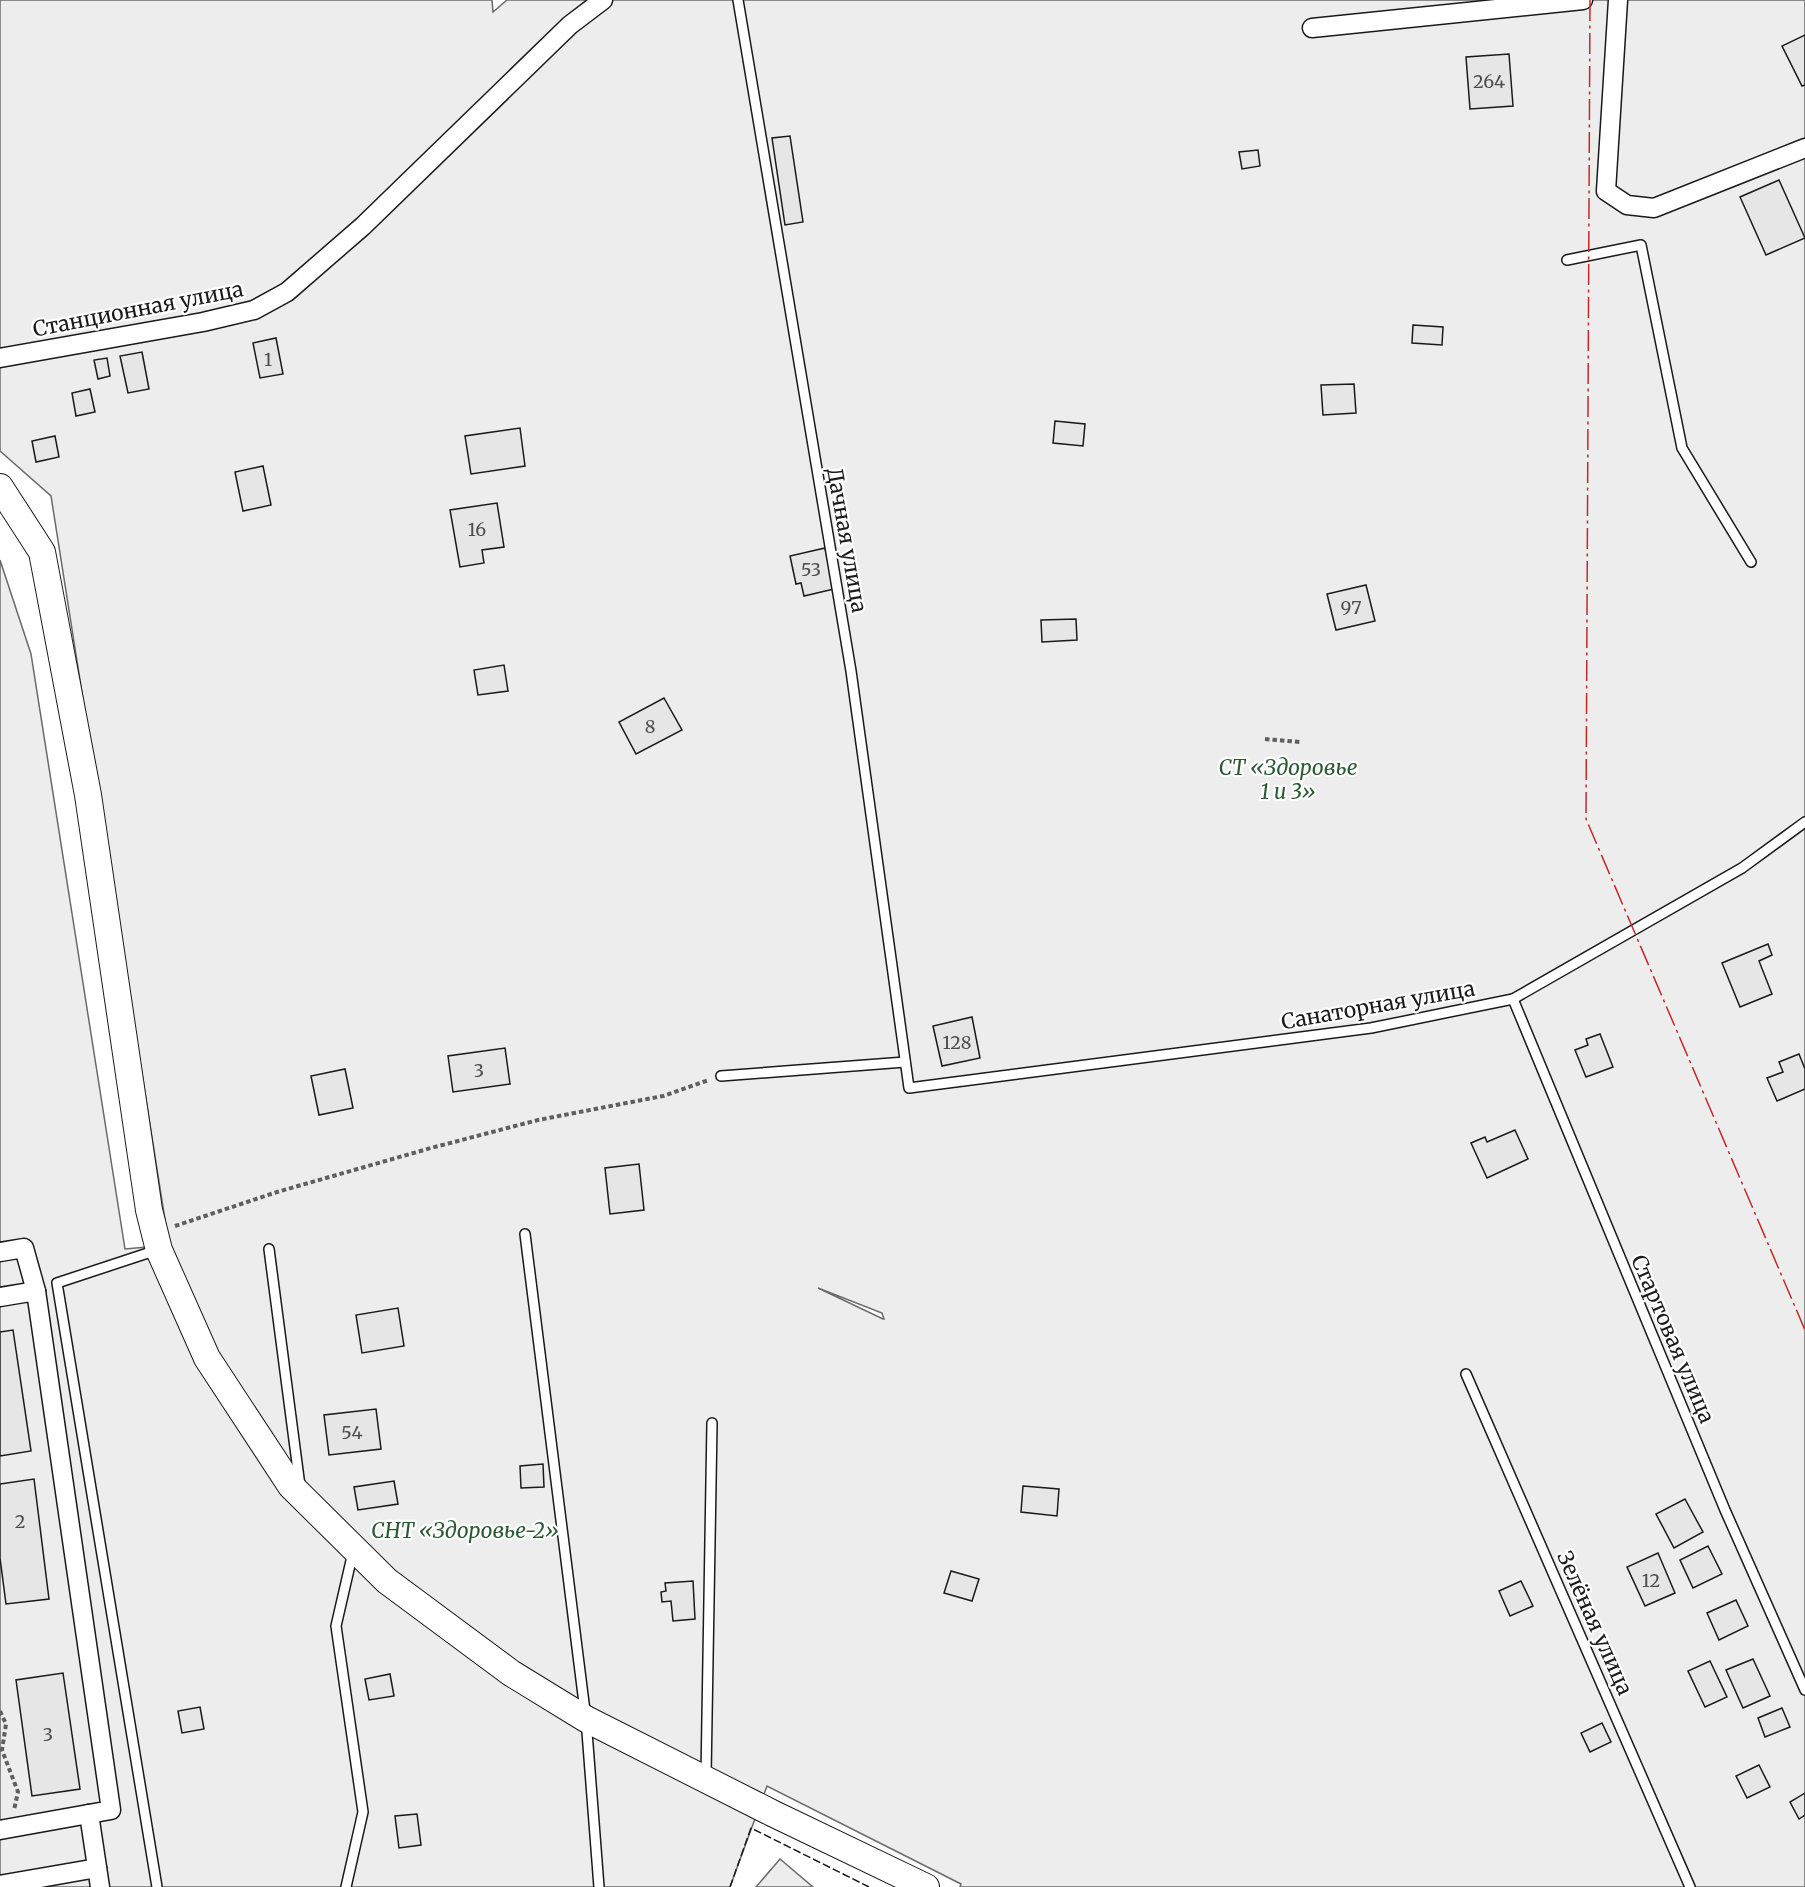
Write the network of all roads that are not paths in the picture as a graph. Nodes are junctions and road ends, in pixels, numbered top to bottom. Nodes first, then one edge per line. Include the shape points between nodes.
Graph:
1 (603, 0) edge
2 (738, 0) edge
3 (1583, 0) edge
4 (1618, 0) edge
5 (1312, 28) dead end
6 (1805, 148) edge
7 (1567, 260) dead end
8 (0, 358) edge
9 (0, 487) edge
10 (1751, 562) dead end
11 (1805, 822) edge
12 (1513, 999) junction
13 (905, 1062) junction
14 (721, 1076) road end
15 (909, 1088) joint
16 (525, 1233) dead end
17 (159, 1250) junction
18 (269, 1250) dead end
19 (0, 1252) edge
20 (36, 1291) junction
21 (0, 1297) edge
22 (1466, 1374) dead end
23 (712, 1423) dead end
24 (302, 1497) junction
25 (354, 1550) junction
26 (1805, 1690) edge
27 (586, 1719) junction
28 (706, 1779) junction
29 (89, 1814) junction
30 (5, 1829) edge
31 (97, 1868) junction
32 (0, 1885) edge
33 (100, 1887) edge
34 (157, 1887) edge
35 (346, 1887) edge
36 (599, 1887) edge
37 (926, 1887) edge
38 (1690, 1887) edge

1 - 8 street, Станционная улица via 570,25 363,226 287,292 254,310 202,322
2 - 13 lane, Дачная улица via 851,671
3 - 5 street
4 - 6 street via 1606,190 1627,205 1654,208
7 - 10 lane via 1641,245 1682,448
9 - 17 main road via 42,552 88,795 149,1210
11 - 12 lane, Санаторная улица via 1742,868
12 - 15 lane, Санаторная улица via 1371,1028
12 - 26 lane, Стартовая улица via 1725,1510
13 - 14 lane
13 - 15 lane, Дачная улица
16 - 27 lane
17 - 24 main road via 207,1358
17 - 34 lane via 57,1283
18 - 24 lane
19 - 20 street via 24,1248
20 - 21 street
20 - 29 street via 111,1810
22 - 38 lane, Зелёная улица
23 - 28 lane
24 - 25 main road
25 - 27 main road via 387,1581 511,1672
25 - 35 lane via 336,1626 363,1812
27 - 28 main road
27 - 36 lane
28 - 37 main road
29 - 30 street
29 - 31 street
31 - 32 street
31 - 33 street

